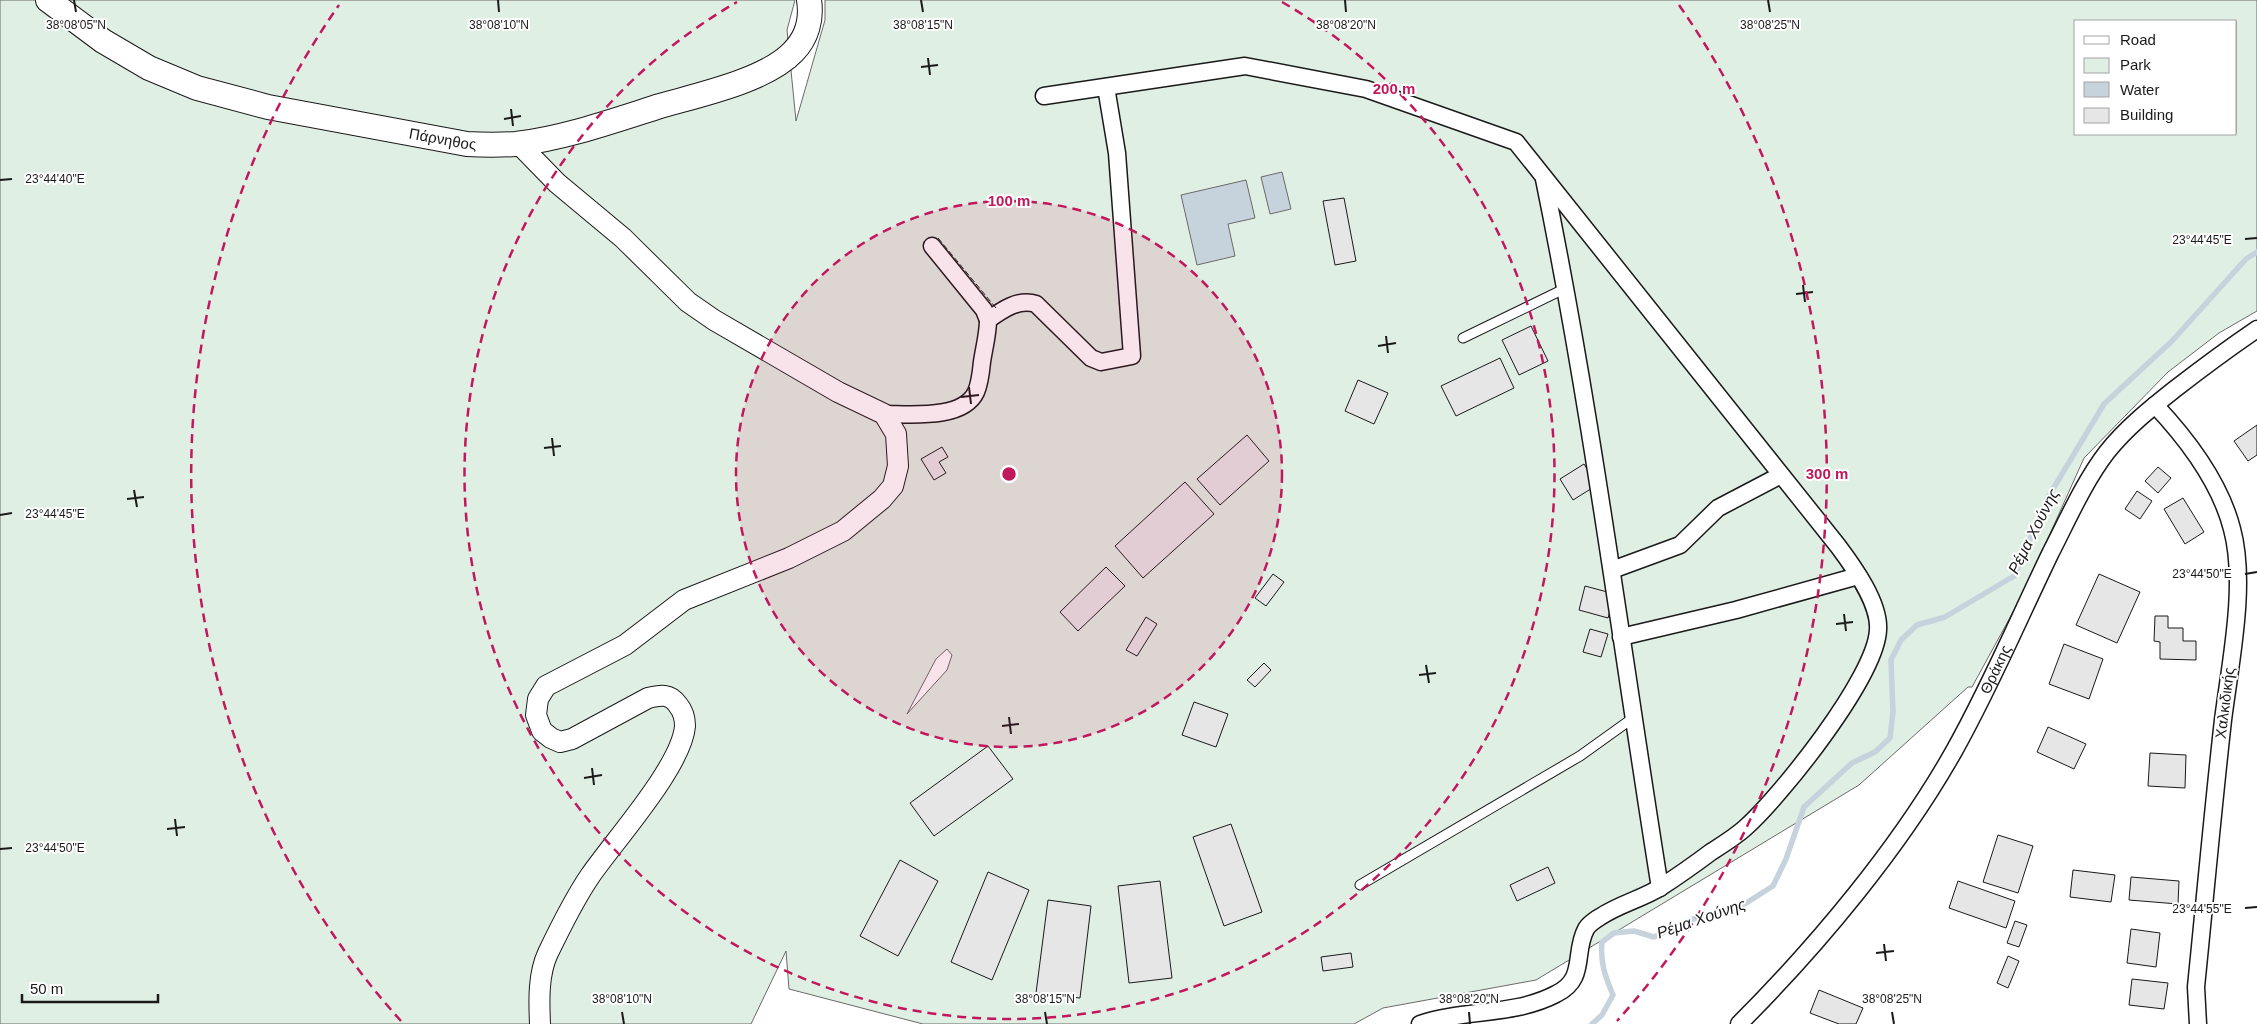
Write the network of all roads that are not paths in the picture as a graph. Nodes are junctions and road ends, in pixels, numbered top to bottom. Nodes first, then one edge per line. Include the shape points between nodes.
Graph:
1 (48, 0) edge
2 (809, 0) edge
3 (1106, 87) junction
4 (1044, 96) dead end
5 (518, 144) junction
6 (1544, 177) junction
7 (932, 246) dead end
8 (1566, 288) junction
9 (988, 320) junction
10 (2257, 329) edge
11 (1463, 338) dead end
12 (2156, 405) junction
13 (884, 414) junction
14 (1781, 475) junction
15 (1612, 570) junction
16 (1858, 576) junction
17 (1622, 637) junction
18 (1633, 718) junction
19 (1360, 885) dead end
20 (1660, 888) junction
21 (540, 1024) edge
22 (1420, 1024) edge
23 (1739, 1024) edge
24 (2198, 1024) edge

1 - 5 main road, Πάρνηθος via 103,42 148,68 197,88 268,107 467,144
2 - 5 main road, Πάρνηθος via 810,15 804,38 791,55 770,68 728,86 587,128
3 - 4 street
3 - 6 street via 1245,66 1366,89 1516,142
3 - 9 street via 1117,154 1132,356 1101,362 1091,358 1042,309 1029,301 1019,302
5 - 13 street via 557,183 623,238 688,302 838,392
6 - 8 street
6 - 14 street
7 - 9 street via 984,310
8 - 11 lane
8 - 15 street
9 - 13 street via 980,377 976,393 969,401 958,409 945,412
10 - 12 street, Θράκης
12 - 23 street, Θράκης via 2122,435 2096,468 1954,751 1907,823 1846,906
12 - 24 street, Χαλκιδικής via 2212,481 2232,528 2237,567 2234,633 2196,987
13 - 21 street via 896,434 898,466 893,486 882,499 842,531 798,554 684,600 625,645 546,686 538,699 536,714 542,731 560,742 572,739 648,698 661,695 678,705 685,726 667,770 589,877 547,955 539,994
14 - 15 street via 1718,508 1680,545
14 - 16 street
15 - 17 street
16 - 17 street
16 - 20 street via 1875,609 1878,632 1867,664 1850,697 1810,754 1766,807 1744,829
17 - 18 street
18 - 19 lane via 1580,756
18 - 20 street
20 - 22 street via 1601,916 1586,928 1572,982 1558,993 1530,1006 1442,1017

